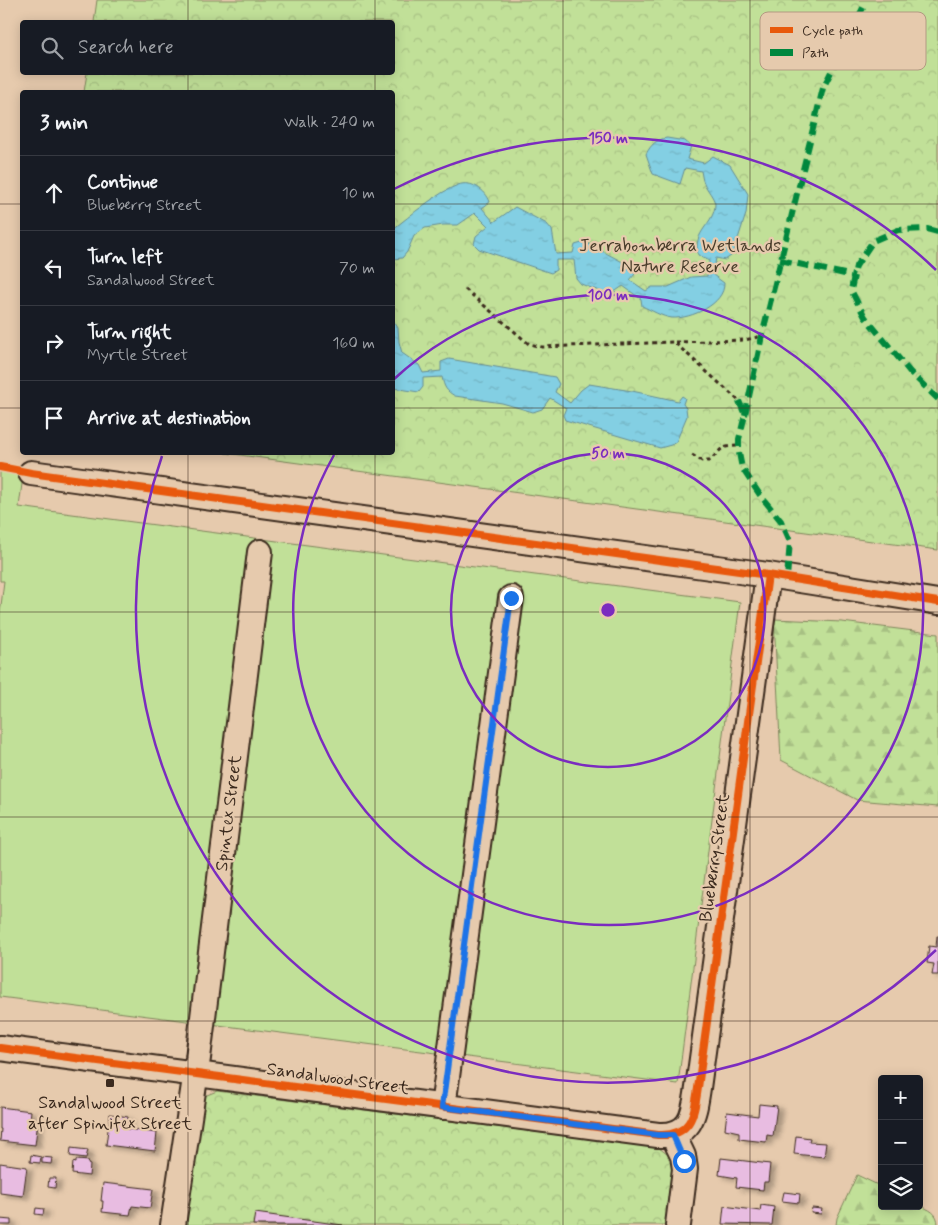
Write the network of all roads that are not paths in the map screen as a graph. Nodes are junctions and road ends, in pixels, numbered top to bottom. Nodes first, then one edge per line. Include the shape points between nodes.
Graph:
1 (31, 474) dead end
2 (260, 552) dead end
3 (768, 575) junction
4 (511, 598) dead end
5 (938, 602) edge
6 (0, 1048) edge
7 (196, 1074) junction
8 (442, 1107) junction
9 (673, 1135) junction
10 (173, 1225) edge
11 (678, 1225) edge

1 - 3 street
2 - 7 street, Spintex Street
3 - 5 street
3 - 9 street, Blueberry Street via 694,1112 688,1125
4 - 8 street
6 - 7 street, Sandalwood Street
7 - 8 street, Sandalwood Street
7 - 10 street, Spintex Street
8 - 9 street, Sandalwood Street
9 - 11 street via 685,1169

